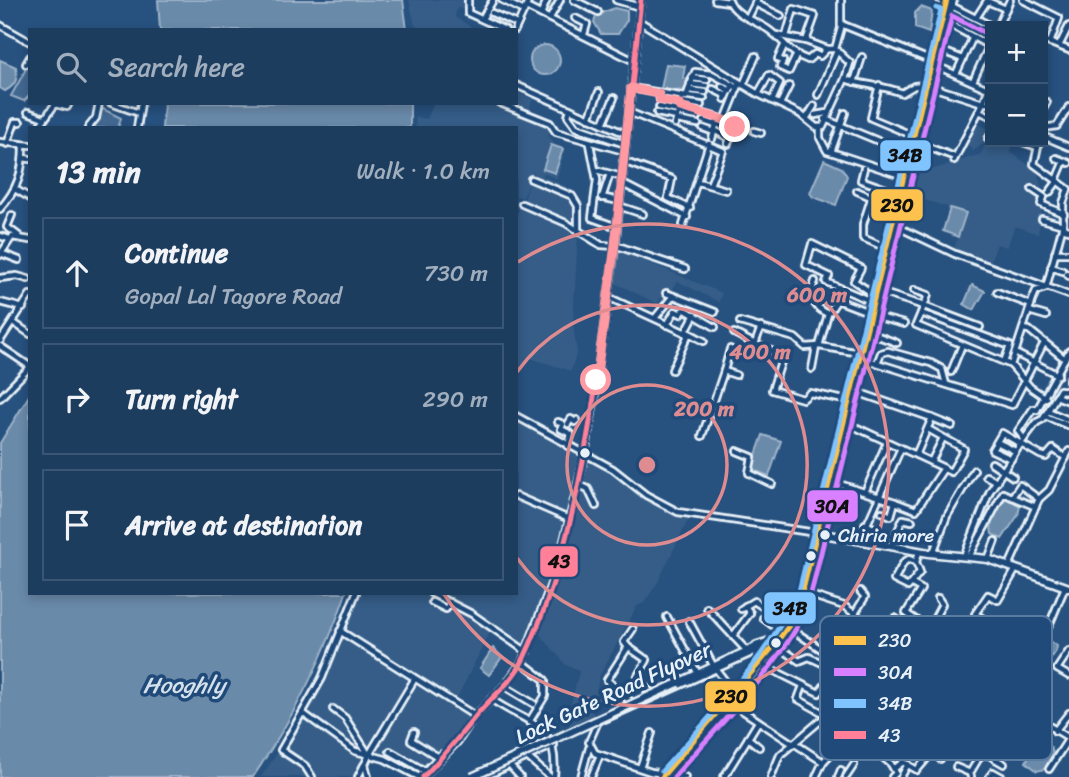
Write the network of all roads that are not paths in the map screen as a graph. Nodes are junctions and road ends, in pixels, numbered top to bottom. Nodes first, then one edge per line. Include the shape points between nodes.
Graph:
1 (468, 0) edge
2 (493, 0) edge
3 (502, 0) edge
4 (530, 0) edge
5 (547, 0) edge
6 (560, 0) edge
7 (574, 0) edge
8 (616, 0) edge
9 (641, 0) edge
10 (715, 0) edge
11 (840, 0) edge
12 (1010, 0) edge
13 (1023, 0) edge
14 (729, 1) edge
15 (756, 1) edge
16 (948, 2) edge
17 (640, 7) junction
18 (525, 9) junction
19 (1006, 9) junction
20 (598, 12) dead end
21 (492, 13) dead end
22 (541, 14) junction
23 (781, 16) dead end
24 (550, 18) junction
25 (575, 18) dead end
26 (748, 18) junction
27 (976, 18) junction
28 (482, 19) junction
29 (639, 21) junction
30 (1000, 21) edge
31 (947, 23) junction
32 (985, 23) edge
33 (841, 24) junction
34 (0, 25) edge
35 (1069, 26) edge
36 (516, 27) edge
37 (501, 28) edge
38 (584, 34) junction
39 (775, 35) junction
40 (786, 36) junction
41 (973, 37) junction
42 (806, 40) junction
43 (28, 41) edge
44 (985, 43) edge
45 (1050, 43) joint
46 (784, 46) junction
47 (1059, 46) junction
48 (827, 49) junction
49 (836, 50) junction
50 (940, 50) junction
51 (1069, 50) edge
52 (797, 54) junction
53 (756, 56) dead end
54 (985, 56) edge
55 (862, 57) dead end
56 (963, 59) junction
57 (28, 60) edge
58 (634, 61) junction
59 (934, 63) junction
60 (26, 64) dead end
61 (956, 74) junction
62 (845, 79) junction
63 (973, 81) junction
64 (854, 82) junction
65 (878, 85) junction
66 (518, 86) edge
67 (722, 86) dead end
68 (789, 86) dead end
69 (929, 86) junction
70 (985, 86) edge
71 (631, 88) junction
72 (713, 89) dead end
73 (734, 89) junction
74 (599, 92) dead end
75 (758, 94) junction
76 (818, 95) dead end
77 (614, 98) dead end
78 (985, 98) edge
79 (772, 101) junction
80 (983, 103) junction
81 (682, 104) junction
82 (780, 104) junction
83 (54, 105) edge
84 (99, 105) edge
85 (117, 105) edge
86 (141, 105) edge
87 (505, 105) edge
88 (701, 106) dead end
89 (814, 106) dead end
90 (1069, 107) edge
91 (570, 109) junction
92 (658, 110) dead end
93 (27, 111) dead end
94 (979, 111) junction
95 (629, 112) junction
96 (139, 113) junction
97 (845, 113) dead end
98 (985, 114) edge
99 (815, 115) dead end
100 (827, 116) junction
101 (698, 117) dead end
102 (44, 118) junction
103 (589, 118) junction
104 (806, 119) junction
105 (725, 120) junction
106 (704, 121) dead end
107 (20, 122) dead end
108 (603, 124) junction
109 (841, 125) junction
110 (39, 126) edge
111 (90, 126) edge
112 (137, 126) edge
113 (716, 126) junction
114 (820, 127) junction
115 (1048, 128) edge
116 (732, 131) dead end
117 (754, 131) dead end
118 (761, 133) dead end
119 (626, 135) junction
120 (1048, 138) edge
121 (916, 140) junction
122 (0, 142) edge
123 (710, 142) junction
124 (7, 144) junction
125 (590, 144) junction
126 (625, 144) junction
127 (28, 145) edge
128 (23, 146) junction
129 (1038, 147) edge
130 (1069, 147) edge
131 (624, 151) junction
132 (831, 152) junction
133 (910, 154) junction
134 (23, 158) junction
135 (1056, 158) dead end
136 (28, 159) edge
137 (624, 161) junction
138 (1067, 162) edge
139 (864, 168) dead end
140 (596, 170) junction
141 (610, 174) junction
142 (622, 177) junction
143 (906, 177) junction
144 (531, 179) dead end
145 (1056, 181) junction
146 (698, 182) junction
147 (621, 183) junction
148 (710, 185) junction
149 (15, 189) junction
150 (1032, 189) dead end
151 (726, 190) dead end
152 (1068, 190) edge
153 (857, 191) dead end
154 (1049, 193) dead end
155 (900, 194) junction
156 (28, 197) edge
157 (599, 197) junction
158 (871, 199) junction
159 (619, 203) junction
160 (522, 204) dead end
161 (690, 208) junction
162 (897, 208) junction
163 (0, 209) edge
164 (643, 214) dead end
165 (1063, 214) junction
166 (12, 215) dead end
167 (687, 217) junction
168 (1042, 219) dead end
169 (683, 225) dead end
170 (896, 226) junction
171 (1063, 226) junction
172 (617, 227) junction
173 (1069, 230) edge
174 (578, 232) junction
175 (0, 236) edge
176 (19, 236) junction
177 (9, 239) junction
178 (28, 239) edge
179 (615, 246) junction
180 (887, 248) junction
181 (1055, 253) junction
182 (1069, 253) edge
183 (1, 255) edge
184 (19, 260) dead end
185 (1051, 267) junction
186 (685, 269) dead end
187 (1066, 273) edge
188 (0, 278) edge
189 (27, 279) dead end
190 (815, 281) dead end
191 (1046, 288) junction
192 (914, 290) dead end
193 (997, 292) dead end
194 (666, 293) dead end
195 (1069, 295) edge
196 (673, 296) junction
197 (876, 296) junction
198 (608, 297) junction
199 (28, 299) edge
200 (0, 302) edge
201 (924, 306) junction
202 (23, 308) junction
203 (1030, 308) junction
204 (715, 312) dead end
205 (921, 313) junction
206 (695, 314) junction
207 (828, 314) junction
208 (872, 315) junction
209 (1046, 316) dead end
210 (655, 318) junction
211 (740, 322) dead end
212 (14, 324) junction
213 (904, 324) dead end
214 (667, 325) junction
215 (715, 327) dead end
216 (761, 327) junction
217 (980, 327) dead end
218 (1023, 329) junction
219 (28, 333) edge
220 (734, 333) dead end
221 (870, 333) junction
222 (686, 334) junction
223 (704, 341) dead end
224 (0, 343) edge
225 (897, 343) dead end
226 (755, 344) junction
227 (962, 345) junction
228 (1044, 345) junction
229 (818, 346) junction
230 (730, 349) dead end
231 (1069, 351) edge
232 (1015, 353) junction
233 (861, 357) junction
234 (1065, 359) junction
235 (1004, 362) junction
236 (877, 363) junction
237 (1034, 363) junction
238 (28, 365) edge
239 (1011, 365) junction
240 (28, 367) edge
241 (811, 369) dead end
242 (673, 370) dead end
243 (724, 371) junction
244 (951, 372) dead end
245 (736, 375) dead end
246 (1058, 375) junction
247 (1026, 382) junction
248 (946, 384) junction
249 (1069, 391) edge
250 (857, 392) junction
251 (1056, 396) junction
252 (0, 398) edge
253 (1046, 398) junction
254 (849, 401) junction
255 (1069, 401) edge
256 (1046, 413) junction
257 (518, 417) edge
258 (932, 418) junction
259 (577, 420) dead end
260 (849, 424) junction
261 (1069, 425) edge
262 (952, 426) dead end
263 (928, 429) junction
264 (702, 436) dead end
265 (843, 437) junction
266 (943, 438) junction
267 (1022, 441) junction
268 (887, 442) junction
269 (997, 442) junction
270 (568, 446) junction
271 (901, 448) junction
272 (737, 451) dead end
273 (1015, 452) junction
274 (1069, 452) edge
275 (585, 455) junction
276 (916, 456) junction
277 (1066, 458) junction
278 (1010, 459) junction
279 (931, 462) junction
280 (992, 463) dead end
281 (944, 469) junction
282 (974, 470) dead end
283 (1003, 471) junction
284 (986, 477) dead end
285 (1013, 477) dead end
286 (833, 482) junction
287 (997, 482) junction
288 (577, 484) junction
289 (772, 484) dead end
290 (865, 492) junction
291 (518, 497) edge
292 (878, 497) junction
293 (1012, 497) junction
294 (1039, 499) junction
295 (895, 502) junction
296 (596, 506) dead end
297 (1036, 507) junction
298 (916, 510) junction
299 (882, 512) dead end
300 (569, 519) junction
301 (865, 524) junction
302 (876, 529) dead end
303 (818, 533) junction
304 (860, 540) junction
305 (995, 541) dead end
306 (891, 546) junction
307 (919, 552) junction
308 (933, 553) junction
309 (967, 555) junction
310 (988, 559) junction
311 (916, 562) junction
312 (1009, 566) junction
313 (1017, 569) junction
314 (912, 584) junction
315 (1067, 588) edge
316 (860, 591) dead end
317 (805, 593) junction
318 (355, 595) edge
319 (435, 595) edge
320 (939, 598) dead end
321 (432, 601) dead end
322 (450, 602) junction
323 (707, 608) dead end
324 (855, 614) junction
325 (858, 616) edge
326 (911, 616) edge
327 (936, 616) edge
328 (978, 616) edge
329 (667, 617) dead end
330 (763, 618) dead end
331 (1052, 619) edge
332 (689, 621) dead end
333 (633, 629) dead end
334 (340, 631) junction
335 (786, 633) junction
336 (733, 636) junction
337 (771, 646) junction
338 (628, 647) junction
339 (820, 649) edge
340 (746, 650) junction
341 (1069, 651) edge
342 (527, 652) junction
343 (522, 662) junction
344 (820, 662) edge
345 (763, 665) junction
346 (715, 667) junction
347 (697, 673) junction
348 (1069, 676) edge
349 (414, 680) junction
350 (504, 686) junction
351 (803, 686) junction
352 (820, 692) edge
353 (652, 693) junction
354 (734, 693) junction
355 (491, 699) junction
356 (631, 702) junction
357 (729, 702) junction
358 (534, 704) dead end
359 (333, 709) dead end
360 (820, 711) edge
361 (1069, 713) edge
362 (303, 714) junction
363 (474, 716) junction
364 (820, 721) edge
365 (529, 722) junction
366 (758, 722) junction
367 (597, 723) junction
368 (1052, 730) edge
369 (414, 732) dead end
370 (1055, 732) junction
371 (652, 733) dead end
372 (551, 737) junction
373 (747, 738) junction
374 (1069, 738) edge
375 (794, 744) junction
376 (554, 745) junction
377 (589, 747) junction
378 (759, 747) dead end
379 (390, 751) dead end
380 (369, 755) junction
381 (600, 755) junction
382 (441, 757) junction
383 (527, 757) junction
384 (885, 760) edge
385 (926, 760) edge
386 (997, 760) edge
387 (823, 762) joint
388 (365, 764) junction
389 (908, 764) junction
390 (1004, 764) dead end
391 (854, 765) dead end
392 (510, 766) junction
393 (956, 767) dead end
394 (640, 768) junction
395 (895, 768) junction
396 (1049, 769) dead end
397 (841, 770) dead end
398 (422, 775) edge
399 (592, 775) dead end
400 (667, 775) edge
401 (971, 775) edge
402 (893, 776) edge
403 (312, 777) edge
404 (358, 777) edge
405 (368, 777) edge
406 (467, 777) edge
407 (472, 777) edge
408 (484, 777) edge
409 (520, 777) edge
410 (552, 777) edge
411 (581, 777) edge
412 (685, 777) edge
413 (724, 777) edge
414 (771, 777) edge
415 (816, 777) edge
416 (838, 777) edge
417 (846, 777) edge
418 (901, 777) edge
419 (989, 777) edge
420 (1002, 777) edge

1 - 28 street via 468,13
2 - 28 street
3 - 18 street
4 - 18 street
5 - 22 street
6 - 24 street
7 - 20 street
8 - 17 street
9 - 17 street
10 - 14 street
11 - 33 street
12 - 19 street
13 - 45 street via 1059,18
14 - 26 street
15 - 23 street
15 - 26 street
16 - 27 street
16 - 31 main road
16 - 59 main road
17 - 29 street
18 - 22 street
18 - 36 street
19 - 27 street via 986,1
19 - 30 street
21 - 36 street
22 - 24 street
24 - 38 street
25 - 38 street via 587,24
26 - 39 street
27 - 32 street
28 - 37 street
29 - 58 street
29 - 73 street
31 - 41 street
31 - 50 main road
33 - 49 street
33 - 59 street
34 - 43 street
35 - 47 street
38 - 58 street
39 - 40 street
39 - 46 street
40 - 42 street
40 - 42 street via 794,9 815,16
41 - 44 street
41 - 56 street
42 - 48 street
45 - 47 street
46 - 52 street
46 - 52 street via 780,67 789,71
47 - 51 street
48 - 49 street
48 - 52 street via 808,60
49 - 62 street via 850,63
49 - 76 street
50 - 56 street
50 - 59 main road
53 - 73 street
54 - 63 street
55 - 64 street
56 - 61 street
57 - 60 street
58 - 71 street
59 - 61 street
59 - 69 main road
61 - 63 street
62 - 64 street
62 - 100 street
63 - 70 street
64 - 65 street
65 - 69 street via 902,93 914,86
65 - 121 street via 871,118
66 - 91 street
67 - 73 street
68 - 82 street
69 - 80 street
69 - 121 main road
71 - 81 street
71 - 95 street
72 - 73 street
73 - 75 street
73 - 81 street via 712,74 693,72
73 - 105 street
74 - 103 street
75 - 79 street
75 - 79 street via 769,75 780,83
77 - 108 street
78 - 80 street
79 - 82 street
80 - 94 street
81 - 81 street via 706,89
81 - 88 street
81 - 92 street
81 - 101 street
81 - 113 street
81 - 113 street via 700,126
82 - 104 street
83 - 102 street
84 - 111 street
85 - 96 street
86 - 96 street
87 - 125 street
89 - 104 street
90 - 115 street via 1056,127
91 - 103 street
91 - 126 street via 568,116 576,127
93 - 102 street
94 - 98 street
94 - 121 street via 955,159
95 - 119 street
95 - 123 street
96 - 112 street
97 - 109 street
99 - 100 street
100 - 109 street
100 - 114 street
102 - 110 street
103 - 108 street
104 - 114 street
105 - 113 street
105 - 113 street via 735,127 729,141
106 - 113 street
107 - 124 street via 15,122
108 - 119 street
109 - 132 street
109 - 133 street
113 - 116 street
113 - 123 street
114 - 132 street via 820,138
117 - 118 street
119 - 126 street
120 - 130 street
121 - 133 main road
121 - 143 main road
122 - 124 street
123 - 146 street
123 - 148 street via 723,151
124 - 128 street
125 - 131 street
125 - 140 street
126 - 131 street
127 - 128 street
128 - 134 street
129 - 145 street via 1034,164
131 - 137 street
132 - 143 street
133 - 143 main road
134 - 136 street
134 - 149 street
135 - 138 street
137 - 142 street
137 - 161 street via 672,178 668,198
138 - 145 street
139 - 155 street via 861,180
140 - 141 street
140 - 157 street
141 - 142 street
141 - 157 street
142 - 147 street
143 - 155 main road
143 - 170 main road
144 - 174 street via 572,195 578,206
145 - 152 street
145 - 154 street
146 - 148 street
146 - 161 street
147 - 159 street
147 - 167 street
148 - 151 street
149 - 156 street
149 - 163 street
150 - 165 street via 1044,197 1041,204
152 - 165 street
153 - 158 street
155 - 162 main road
157 - 159 street
157 - 172 street via 593,219
158 - 162 street
158 - 180 street via 863,238
159 - 164 street
159 - 172 street
160 - 174 street
161 - 167 street
162 - 180 main road
165 - 171 street
166 - 176 street via 7,227
167 - 169 street
168 - 171 street
170 - 191 street
170 - 197 main road
171 - 173 street
171 - 181 street
172 - 179 street
174 - 179 street via 601,245
175 - 177 street
176 - 177 street
176 - 178 street
177 - 183 street
179 - 186 street
179 - 198 street
180 - 197 main road
181 - 182 street
181 - 185 street
183 - 184 street
185 - 187 street
185 - 191 street
188 - 189 street
190 - 207 street via 812,299
191 - 195 street
191 - 203 street via 1036,291
192 - 201 street via 929,296
193 - 203 street
194 - 196 street
196 - 204 street
196 - 210 street
197 - 197 street via 854,281 861,268 812,244 806,265 829,276 826,282
197 - 201 street
197 - 208 main road
197 - 208 main road
198 - 210 street
198 - 275 street
199 - 202 street
200 - 202 street
201 - 205 street
201 - 217 street
202 - 212 street
203 - 209 street
203 - 218 street
205 - 227 street via 916,325
205 - 235 street via 1010,346
206 - 214 street via 684,309 681,314 675,312
206 - 215 street
206 - 222 street
207 - 208 street via 837,300
207 - 229 street
208 - 213 street
208 - 221 main road
208 - 233 main road
210 - 214 street
211 - 216 street
212 - 219 street
212 - 224 street
214 - 222 street
216 - 226 street
216 - 229 street via 797,339 806,347
218 - 228 street
218 - 232 street
220 - 226 street
221 - 225 street
221 - 233 main road
222 - 223 street
222 - 242 street
224 - 238 street
226 - 254 street via 783,356 772,390 803,399 810,393
227 - 235 street
227 - 244 street
228 - 234 street
228 - 237 street
229 - 233 street
229 - 241 street
230 - 243 street
231 - 234 street
232 - 237 street
232 - 239 street
233 - 236 street
233 - 250 main road
233 - 254 main road
234 - 246 street
235 - 239 street
236 - 248 street
236 - 248 street via 881,353 888,352 931,363 942,369
237 - 246 street
237 - 247 street
239 - 247 street
240 - 252 street
243 - 245 street
243 - 264 street
246 - 253 street
247 - 248 street via 1012,405
247 - 253 street
249 - 251 street via 1061,389
250 - 258 street
250 - 260 main road
251 - 255 street
251 - 256 street
253 - 267 street via 1018,431
254 - 265 main road
256 - 261 street
256 - 267 street
257 - 270 street
258 - 262 street
258 - 263 street
259 - 270 street via 563,423 561,429 571,434
260 - 265 main road
260 - 268 street
263 - 266 street
263 - 276 street
265 - 286 main road
265 - 303 main road
266 - 279 street
266 - 281 street via 964,449 951,472
267 - 269 street via 1002,433
267 - 273 street
267 - 277 street via 1040,455 1046,457 1053,449
268 - 271 street
268 - 290 street
269 - 273 street
269 - 278 street via 992,450
270 - 275 street
271 - 276 street
271 - 292 street
272 - 289 street via 752,457 749,473
273 - 278 street
274 - 277 street
275 - 288 street
275 - 303 street via 669,508
276 - 279 street
277 - 294 street
278 - 283 street
279 - 281 street
280 - 283 street
281 - 298 street
282 - 308 street via 947,516
283 - 285 street
283 - 287 street
284 - 287 street
286 - 290 street
286 - 303 main road
287 - 309 street
288 - 296 street via 588,489
288 - 300 street
290 - 292 street
291 - 300 street
292 - 295 street
292 - 301 street
293 - 294 street via 1020,485
293 - 297 street
293 - 309 street via 1003,493
294 - 297 street
295 - 298 street
295 - 299 street via 891,516
297 - 312 street
298 - 306 street via 912,522 904,518
300 - 342 street
301 - 302 street
301 - 304 street
303 - 304 main road
303 - 317 main road
304 - 306 main road
305 - 310 street
306 - 307 main road
307 - 308 main road
307 - 311 street
308 - 309 main road
309 - 310 main road
310 - 312 main road
311 - 314 street via 920,572
311 - 314 street via 904,562 894,579 905,587
312 - 313 main road
313 - 315 main road
313 - 328 street via 998,600 988,596 975,614
314 - 326 street via 921,589 906,613
315 - 331 street
316 - 324 street via 865,597
317 - 324 street
317 - 335 main road
318 - 334 street
319 - 322 street
320 - 327 street via 942,604
321 - 322 street via 446,609
322 - 342 street
323 - 336 street
324 - 325 street
329 - 347 street
330 - 335 street
332 - 346 street
333 - 338 street via 624,642
334 - 349 street
334 - 362 street via 323,678
335 - 336 street via 754,601 743,607 750,613
335 - 337 main road
335 - 339 street
335 - 340 street
336 - 340 street
337 - 344 street via 800,661 808,657
337 - 345 main road
337 - 346 street
337 - 354 main road
337 - 407 main road, Lock Gate Road Flyover, bridge
338 - 353 street via 647,660 636,679
338 - 356 street via 607,680
340 - 346 street
341 - 348 street via 1057,669
342 - 343 street
343 - 350 street
343 - 365 street via 545,680 544,696
345 - 351 street
345 - 357 main road
346 - 347 street
346 - 354 street
346 - 367 street
347 - 353 street
349 - 363 street
349 - 380 street
350 - 355 street
350 - 358 street
351 - 352 street
351 - 360 street via 799,699
353 - 356 street
354 - 357 main road
355 - 363 street
355 - 365 street
356 - 367 street via 600,716
357 - 366 street
357 - 400 main road
359 - 380 street via 345,718
361 - 370 street
362 - 380 street via 355,751
362 - 403 street via 281,750 305,766
363 - 382 street
364 - 375 street
365 - 372 street
366 - 373 street
366 - 375 street
367 - 377 street
368 - 370 street
369 - 382 street via 411,740
370 - 374 street
371 - 394 street
372 - 376 street
372 - 406 street
373 - 378 street
373 - 413 street
374 - 396 street
375 - 387 street
375 - 414 street via 778,758
376 - 383 street
376 - 410 street
377 - 381 street
377 - 411 street
379 - 398 street
380 - 388 street
380 - 398 street
381 - 394 street
381 - 399 street
382 - 398 street
382 - 398 street
383 - 392 street
383 - 410 street
384 - 395 street
385 - 389 street via 917,770
386 - 390 street
387 - 415 street
388 - 404 street
388 - 405 street
389 - 395 street via 899,762
389 - 418 street
391 - 417 street
392 - 408 street
392 - 409 street
393 - 401 street
394 - 400 street
395 - 402 street
397 - 416 street
400 - 412 street
419 - 420 street via 993,772

